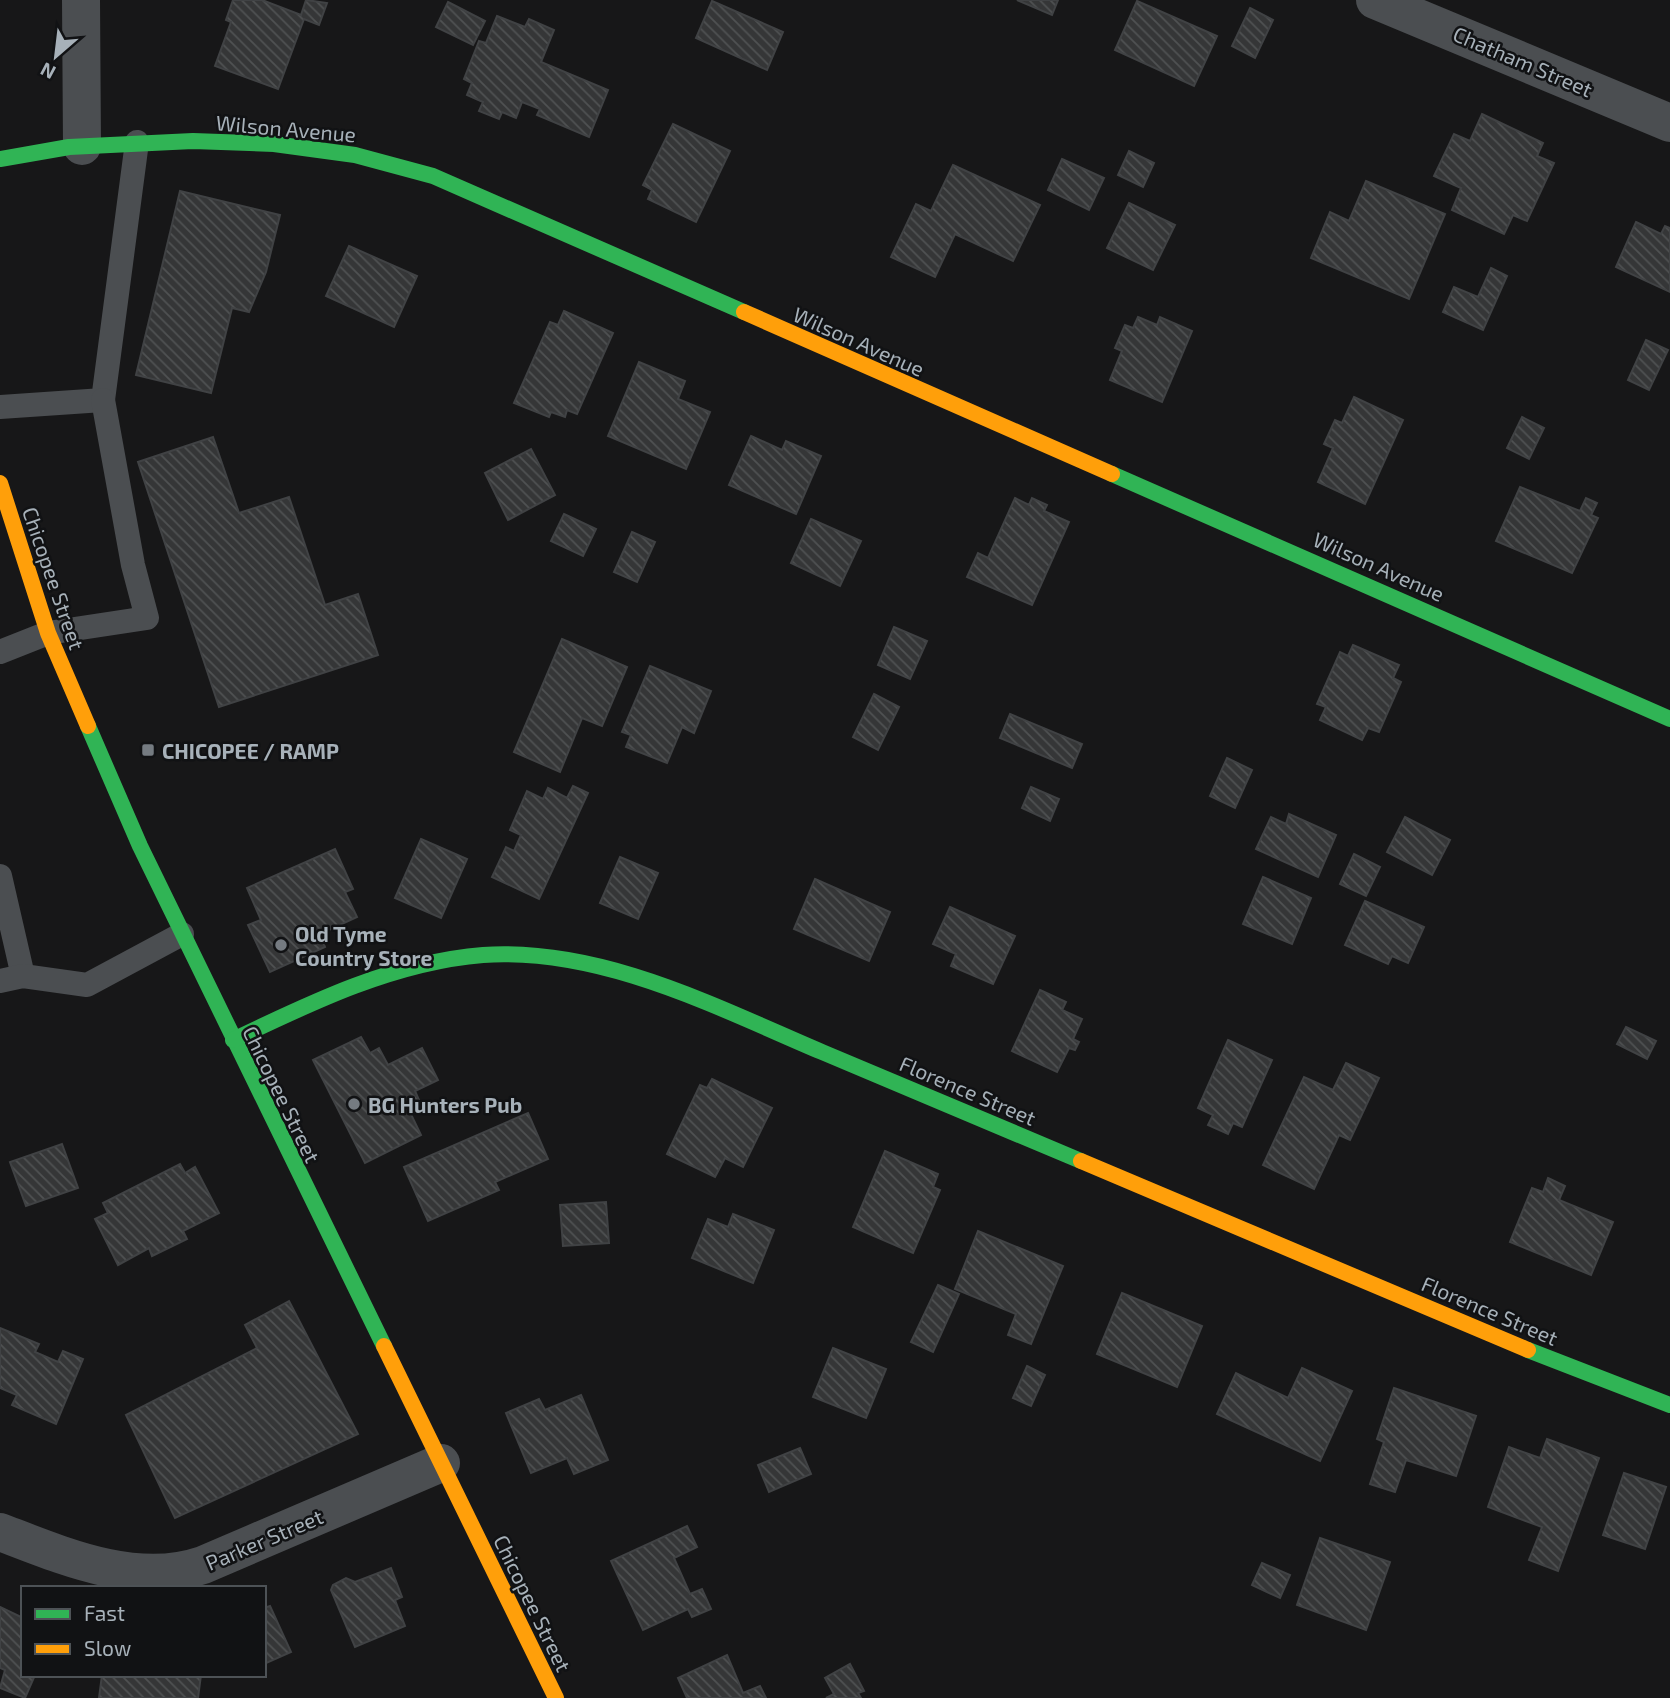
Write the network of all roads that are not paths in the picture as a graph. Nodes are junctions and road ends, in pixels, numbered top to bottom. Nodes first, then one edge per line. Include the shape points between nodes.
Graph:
1 (80, 0) edge
2 (1375, 0) edge
3 (1670, 123) edge
4 (136, 142) junction
5 (82, 146) junction
6 (0, 159) edge
7 (103, 400) junction
8 (0, 407) edge
9 (0, 468) edge
10 (1, 487) edge
11 (48, 632) junction
12 (0, 652) edge
13 (1670, 719) edge
14 (0, 877) edge
15 (182, 934) junction
16 (11, 979) edge
17 (233, 1040) junction
18 (1670, 1405) edge
19 (441, 1463) junction
20 (0, 1532) edge
21 (556, 1698) edge

1 - 5 street
2 - 3 street, Chatham Street
4 - 5 street, Wilson Avenue
4 - 7 lane
4 - 13 street, Wilson Avenue via 308,147 391,162 433,176
5 - 6 street, Wilson Avenue
7 - 8 lane
7 - 11 lane via 147,618
9 - 10 street, Chicopee Street
10 - 11 street, Chicopee Street
11 - 12 lane
11 - 15 street, Chicopee Street
14 - 16 lane
15 - 16 lane via 87,985
15 - 17 street, Chicopee Street
17 - 18 street, Florence Street via 345,990 452,959 528,955 610,969 747,1020 1506,1341
17 - 19 street, Chicopee Street
19 - 20 street, Parker Street via 203,1565 172,1573 121,1570 87,1562
19 - 21 street, Chicopee Street

